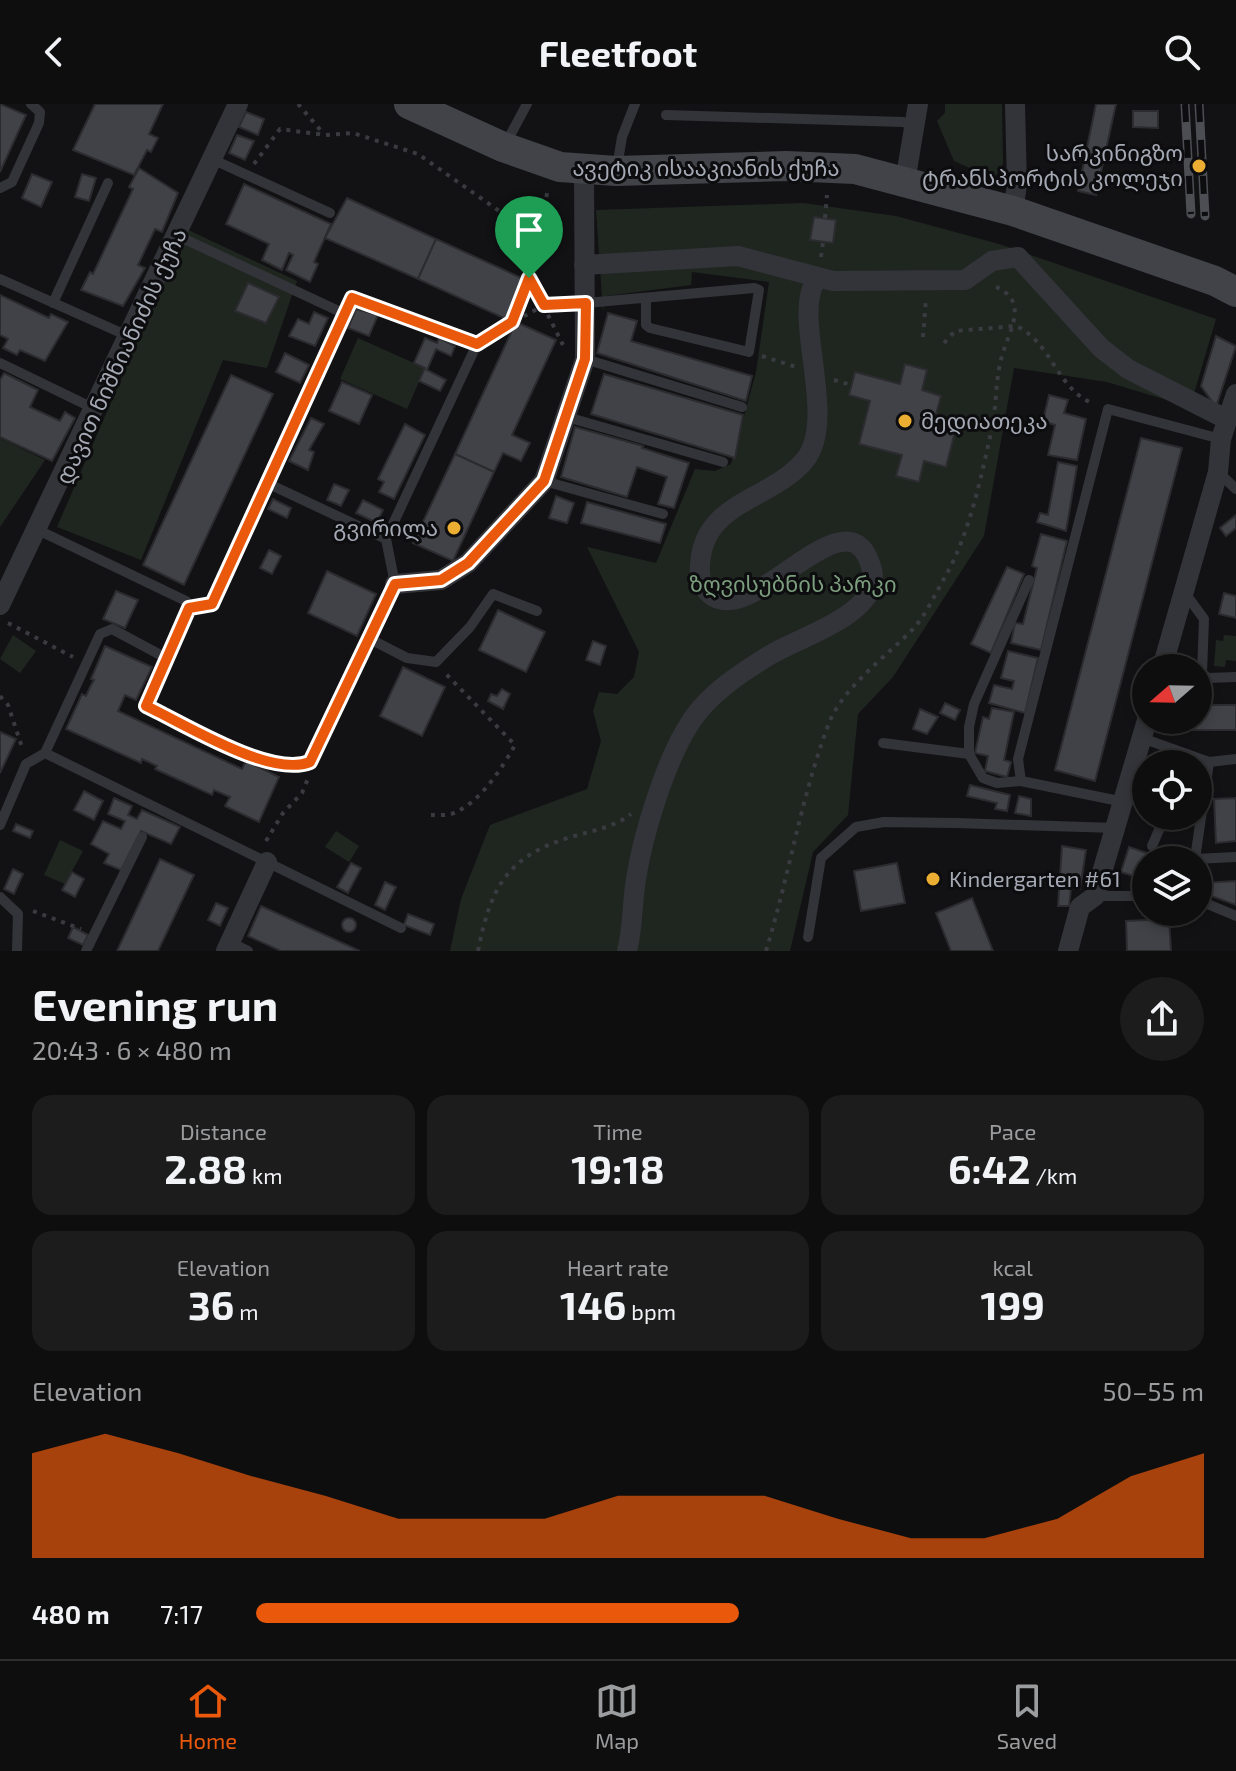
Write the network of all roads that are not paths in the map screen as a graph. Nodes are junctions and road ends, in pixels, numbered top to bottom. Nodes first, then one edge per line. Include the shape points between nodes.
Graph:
1 (31, 104) edge
2 (238, 104) edge
3 (409, 104) edge
4 (527, 104) edge
5 (635, 104) edge
6 (918, 104) edge
7 (1015, 104) edge
8 (666, 115) dead end
9 (915, 126) junction
10 (503, 147) junction
11 (214, 160) junction
12 (584, 171) junction
13 (616, 171) junction
14 (905, 182) junction
15 (108, 183) dead end
16 (0, 188) edge
17 (1013, 211) junction
18 (330, 213) dead end
19 (178, 236) junction
20 (584, 265) junction
21 (0, 279) edge
22 (817, 279) junction
23 (1236, 292) edge
24 (646, 299) junction
25 (53, 303) junction
26 (586, 303) junction
27 (345, 314) junction
28 (128, 336) junction
29 (575, 354) junction
30 (0, 363) edge
31 (1236, 394) edge
32 (742, 407) dead end
33 (96, 409) junction
34 (567, 417) junction
35 (1226, 419) junction
36 (1221, 439) junction
37 (723, 462) dead end
38 (1218, 472) junction
39 (544, 481) junction
40 (269, 484) junction
41 (1236, 489) edge
42 (663, 514) dead end
43 (38, 530) junction
44 (386, 539) junction
45 (1029, 580) dead end
46 (395, 584) junction
47 (1184, 591) junction
48 (189, 608) junction
49 (537, 611) dead end
50 (4, 614) edge
51 (370, 639) junction
52 (1166, 654) edge
53 (168, 659) junction
54 (1236, 677) edge
55 (1143, 734) edge
56 (1151, 734) edge
57 (883, 743) dead end
58 (1173, 750) edge
59 (45, 753) junction
60 (969, 754) junction
61 (1236, 759) edge
62 (1212, 762) edge
63 (1021, 781) junction
64 (1124, 802) junction
65 (0, 825) edge
66 (1116, 828) junction
67 (1159, 830) edge
68 (1199, 830) edge
69 (142, 837) dead end
70 (1152, 846) dead end
71 (1236, 857) edge
72 (261, 859) junction
73 (1095, 896) junction
74 (1132, 896) edge
75 (0, 897) edge
76 (1212, 906) edge
77 (1236, 916) edge
78 (1073, 927) junction
79 (401, 928) dead end
80 (808, 937) dead end
81 (235, 948) edge
82 (17, 951) edge
83 (86, 951) edge
84 (627, 951) edge
85 (1068, 951) edge
86 (1080, 951) edge

1 - 16 lane via 40,112 39,123 12,182
2 - 11 street, დავით ნიშნიანიძის ქუჩა
3 - 10 main road, ავეტიკ ისააკიანის ქუჩა
4 - 10 lane
5 - 13 lane
6 - 9 street
7 - 17 street
8 - 9 lane
9 - 14 street
10 - 12 main road, ავეტიკ ისააკიანის ქუჩა
11 - 18 lane
11 - 19 street, დავით ნიშნიანიძის ქუჩა
12 - 13 main road, ავეტიკ ისააკიანის ქუჩა
12 - 20 street
13 - 14 main road, ავეტიკ ისააკიანის ქუჩა via 786,166 855,169
14 - 17 main road, ავეტიკ ისააკიანის ქუჩა
15 - 25 lane
17 - 23 main road, ავეტიკ ისააკიანის ქუჩა
19 - 27 lane
19 - 28 street, დავით ნიშნიანიძის ქუჩა
20 - 22 street via 738,256
20 - 26 street
21 - 25 lane
22 - 35 street via 965,280 992,261 1018,257 1118,362
22 - 84 street via 807,296 815,374 816,428 810,451 781,480 725,512 706,538 699,570 711,596 733,600 757,592 824,547 847,542 864,551 873,584 856,609 751,667 704,705 681,739 640,857
24 - 24 lane via 650,328 749,352 759,290
24 - 26 lane
25 - 28 lane
26 - 29 street
27 - 40 lane
27 - 44 lane via 352,298 477,344
28 - 33 street, დავით ნიშნიანიძის ქუჩა
29 - 32 lane
29 - 34 street
30 - 33 lane
31 - 35 street
33 - 43 street, დავით ნიშნიანიძის ქუჩა
34 - 37 lane
34 - 39 street
35 - 36 street
36 - 38 street
36 - 63 lane via 1108,409 1018,759
38 - 41 lane
38 - 47 street
39 - 42 lane
39 - 46 street via 468,563 441,580
40 - 44 lane
40 - 48 lane via 212,604
43 - 48 lane via 162,587
43 - 50 street, დავით ნიშნიანიძის ქუჩა
44 - 46 lane
45 - 60 lane via 974,704
46 - 51 lane
47 - 52 street
47 - 54 lane via 1204,619 1202,673 1208,678
48 - 53 lane
49 - 51 lane via 493,594 436,662 407,658
51 - 53 lane via 310,762 298,767 268,763 146,706
53 - 59 lane via 112,629 100,634
55 - 64 street
56 - 58 lane
57 - 60 lane
59 - 65 lane via 26,764
59 - 72 lane
60 - 63 lane via 983,778
61 - 62 lane
63 - 64 lane
64 - 66 street
66 - 73 street
66 - 80 lane via 898,822 856,827 821,858
67 - 70 lane
68 - 71 lane via 1195,859
69 - 83 lane
72 - 79 lane
72 - 81 street
73 - 74 lane
73 - 78 street via 1080,907
75 - 82 lane via 18,914
76 - 77 lane
78 - 85 street
78 - 86 lane

